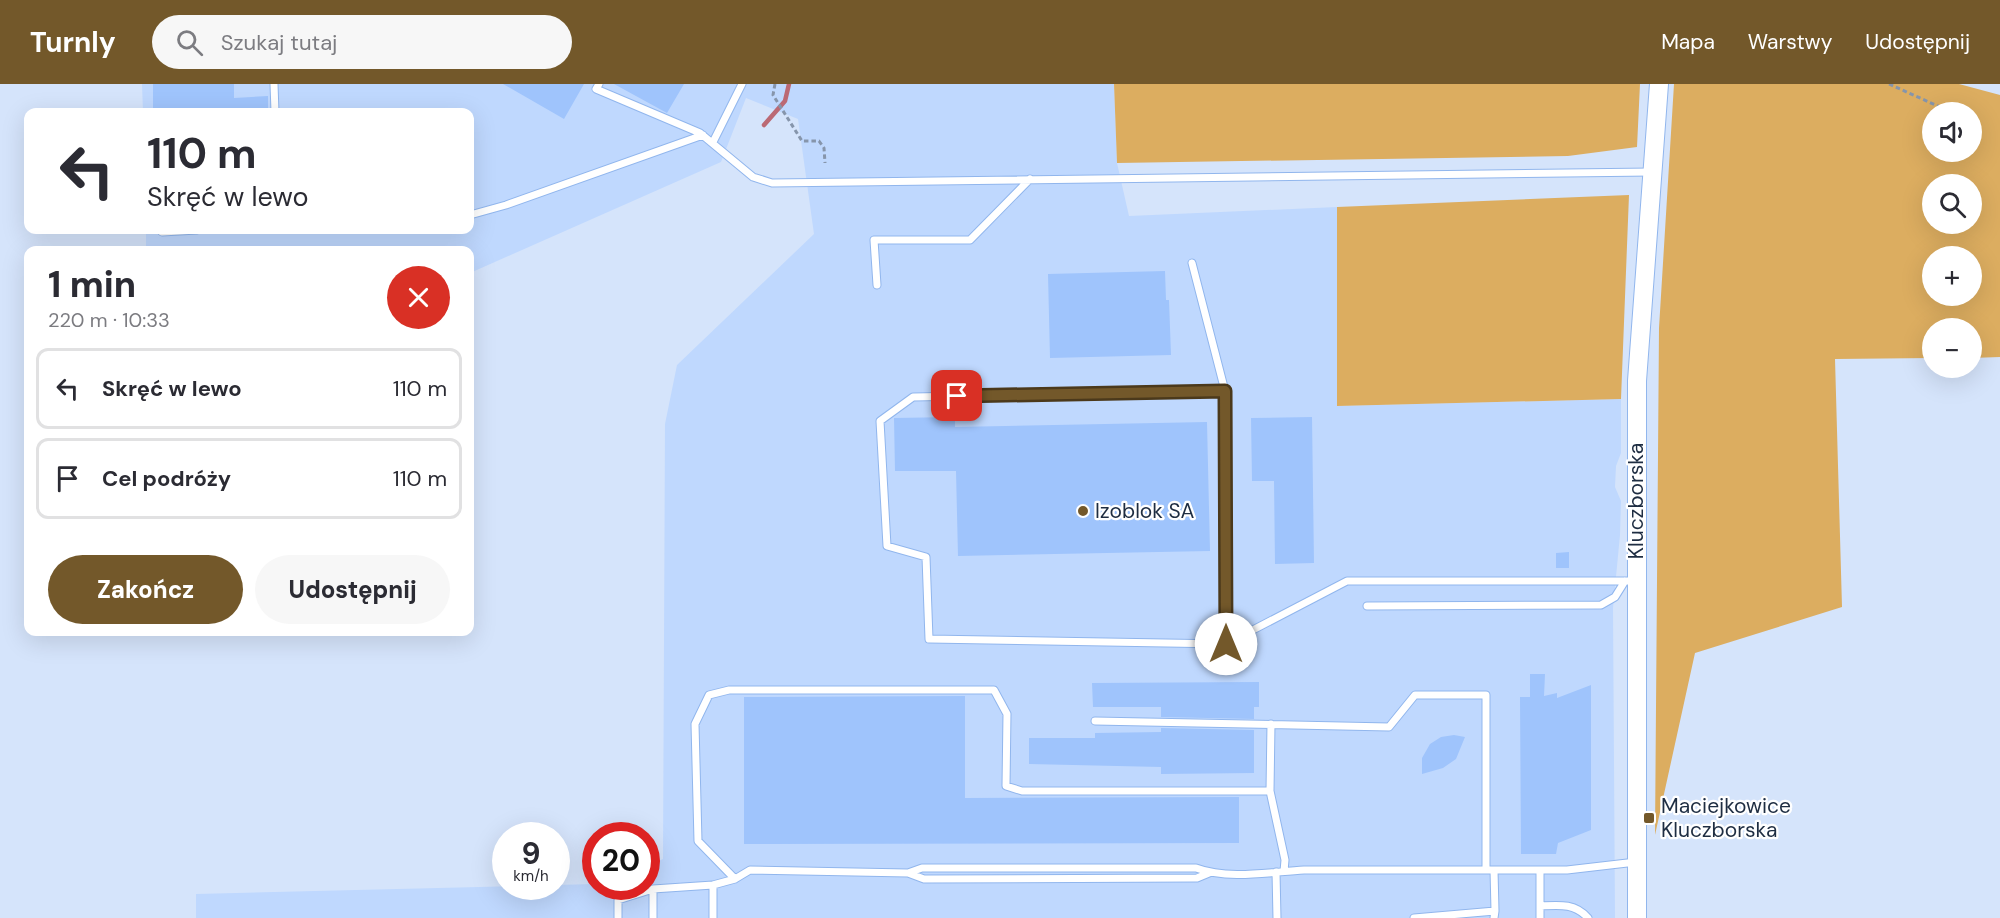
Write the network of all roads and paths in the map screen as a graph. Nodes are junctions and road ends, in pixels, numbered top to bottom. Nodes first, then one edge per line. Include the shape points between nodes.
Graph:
1 (274, 84) edge
2 (599, 84) edge
3 (742, 84) edge
4 (775, 84) edge
5 (1659, 84) edge
6 (1889, 84) edge
7 (1929, 102) edge
8 (275, 108) edge
9 (703, 135) junction
10 (713, 142) junction
11 (825, 163) dead end
12 (1652, 172) junction
13 (1030, 179) junction
14 (474, 214) edge
15 (1192, 263) dead end
16 (878, 285) dead end
17 (1225, 391) junction
18 (1630, 581) junction
19 (1367, 606) dead end
20 (1226, 644) junction
21 (1095, 721) dead end
22 (1271, 724) junction
23 (1270, 791) junction
24 (1636, 862) junction
25 (1486, 870) junction
26 (1494, 870) junction
27 (1540, 870) junction
28 (1280, 871) junction
29 (735, 879) junction
30 (713, 885) junction
31 (660, 889) edge
32 (618, 900) edge
33 (653, 900) edge
34 (1541, 906) junction
35 (1494, 914) edge
36 (618, 918) edge
37 (653, 918) edge
38 (713, 918) edge
39 (1277, 918) edge
40 (1414, 918) edge
41 (1540, 918) edge
42 (1588, 918) edge
43 (1637, 918) edge

1 - 8 lane
2 - 9 lane via 597,89
3 - 10 lane
4 - 11 path via 773,95 802,141 819,141
5 - 12 street, Kluczborska
6 - 7 path
9 - 10 lane
9 - 14 lane
10 - 13 lane via 753,177 772,183
12 - 13 lane
12 - 18 street, Kluczborska via 1637,381
13 - 16 lane via 970,240 874,240
15 - 17 lane
17 - 20 lane
17 - 20 lane via 912,397 880,421 887,546 926,557 929,639
18 - 19 lane via 1615,597 1601,604
18 - 20 lane via 1347,581
18 - 24 street, Kluczborska
21 - 22 lane
22 - 23 lane
22 - 25 lane via 1389,727 1415,695 1486,695
23 - 28 lane via 1285,860
23 - 29 lane via 1022,791 1006,786 1007,714 994,690 729,690 709,695 695,724 698,841
24 - 27 lane
24 - 43 street, Kluczborska
25 - 26 lane
25 - 28 lane
26 - 27 lane
26 - 35 lane
27 - 34 lane
28 - 29 lane via 750,870
28 - 39 lane
29 - 30 lane
30 - 31 lane
30 - 38 lane
32 - 36 lane
33 - 37 lane
34 - 41 lane
34 - 42 lane via 1568,905 1579,908
35 - 40 lane

